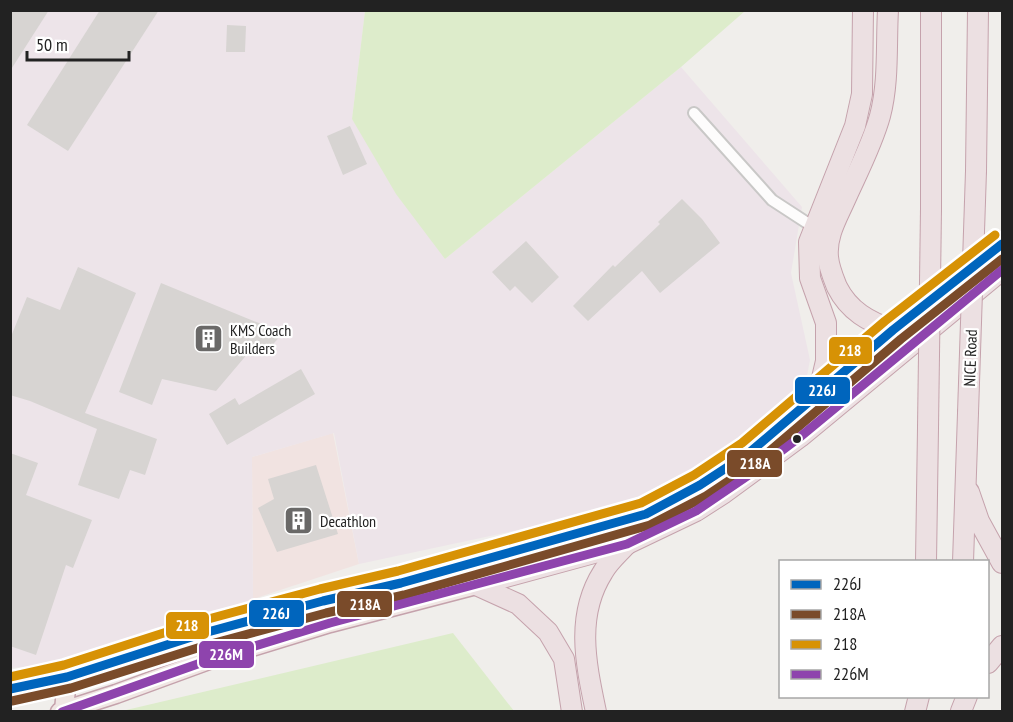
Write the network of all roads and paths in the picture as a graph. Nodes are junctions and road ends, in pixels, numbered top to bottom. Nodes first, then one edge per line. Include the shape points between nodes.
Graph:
1 (863, 10) edge
2 (888, 10) edge
3 (931, 10) edge
4 (978, 10) edge
5 (694, 113) dead end
6 (815, 228) junction
7 (1002, 244) edge
8 (1002, 270) edge
9 (893, 330) junction
10 (818, 395) junction
11 (965, 481) junction
12 (627, 543) junction
13 (926, 560) edge
14 (963, 560) edge
15 (1002, 563) edge
16 (473, 564) joint
17 (476, 585) junction
18 (1002, 646) edge
19 (989, 661) edge
20 (67, 676) junction
21 (10, 688) edge
22 (98, 705) edge
23 (62, 711) edge
24 (572, 711) edge
25 (596, 711) edge

1 - 6 highway via 862,94 855,126
2 - 9 highway via 880,115 831,230 828,257 831,275 850,306 865,319
3 - 13 highway, bridge
4 - 11 highway, NICE Road, bridge
5 - 6 street via 772,200
6 - 10 highway via 809,242 810,278 826,323 826,361
7 - 9 highway
8 - 12 highway via 759,468 696,511
9 - 10 highway
10 - 16 highway via 749,453 646,514
11 - 14 highway, NICE Road
11 - 15 highway
12 - 17 highway
12 - 25 highway via 603,571 587,612 585,656
16 - 20 highway via 215,630
17 - 22 highway via 209,660
17 - 24 highway via 518,604 548,632 564,659
18 - 19 highway
20 - 21 highway
20 - 23 highway
22 - 23 highway

